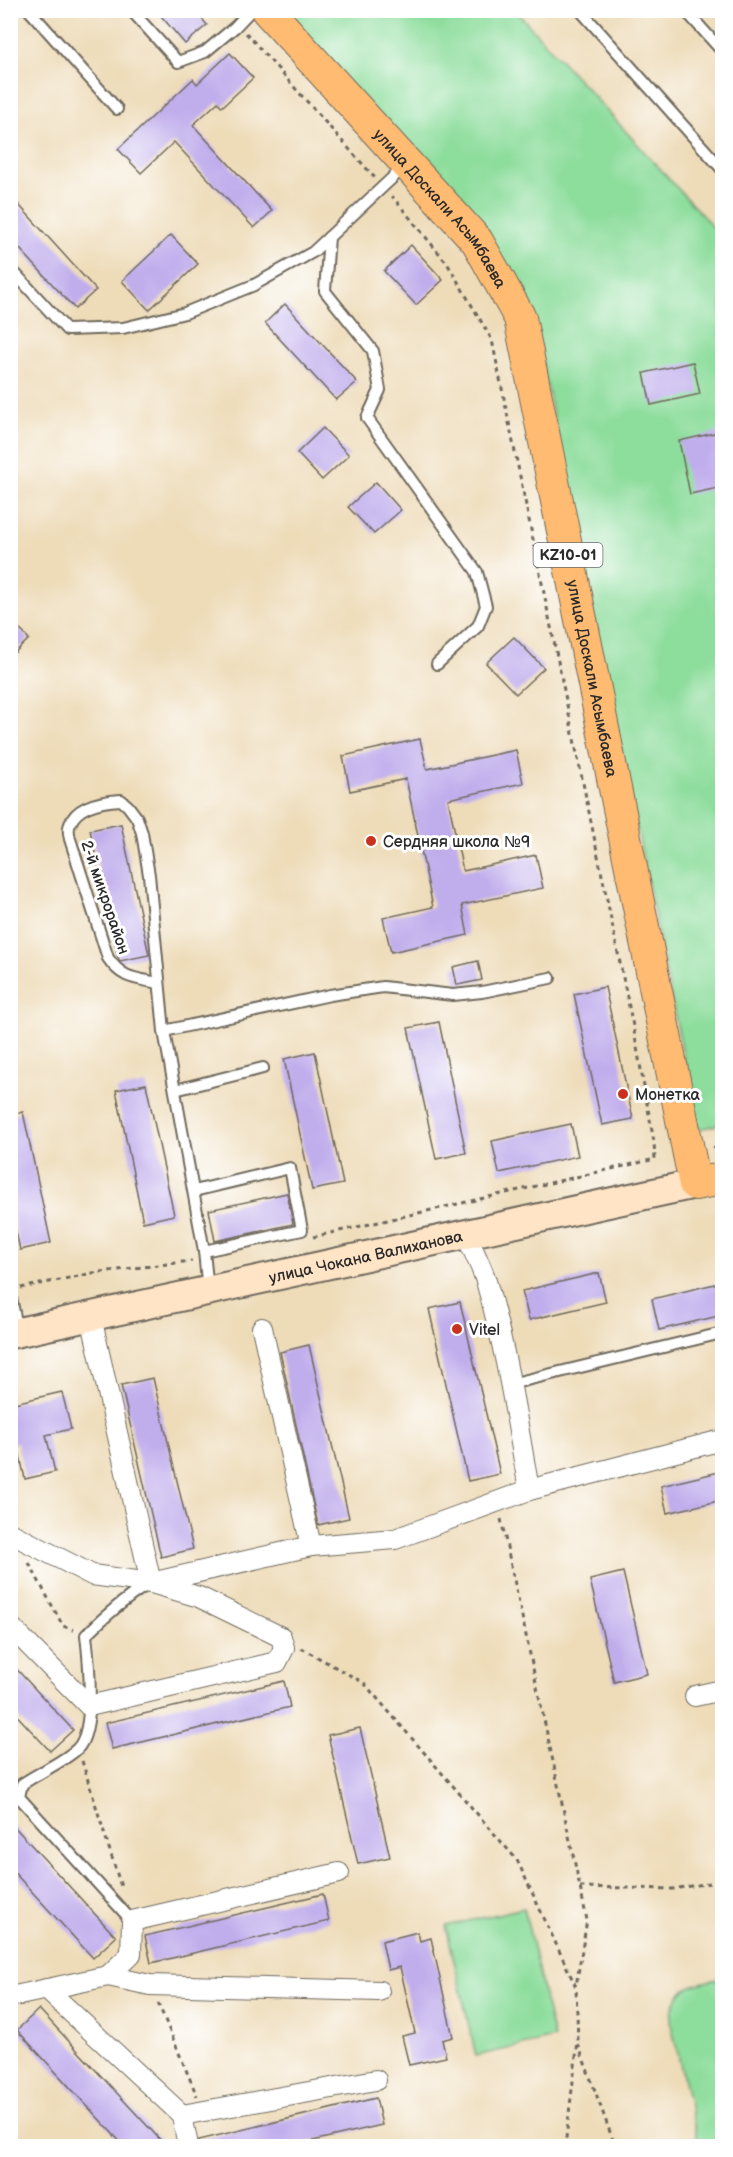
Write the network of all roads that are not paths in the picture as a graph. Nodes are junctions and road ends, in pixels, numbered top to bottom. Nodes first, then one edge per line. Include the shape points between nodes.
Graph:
1 (29, 10) edge
2 (131, 10) edge
3 (251, 10) edge
4 (267, 10) edge
5 (579, 10) edge
6 (685, 10) edge
7 (723, 51) edge
8 (117, 109) dead end
9 (407, 164) junction
10 (723, 169) edge
11 (329, 237) junction
12 (10, 267) edge
13 (437, 664) dead end
14 (550, 978) dead end
15 (158, 983) junction
16 (164, 1031) junction
17 (263, 1068) dead end
18 (175, 1090) junction
19 (709, 1181) edge
20 (194, 1191) junction
21 (466, 1234) junction
22 (205, 1255) junction
23 (16, 1291) edge
24 (208, 1291) junction
25 (91, 1317) junction
26 (262, 1328) dead end
27 (14, 1333) edge
28 (723, 1333) edge
29 (510, 1384) junction
30 (723, 1440) edge
31 (529, 1490) junction
32 (12, 1536) edge
33 (311, 1546) junction
34 (150, 1583) junction
35 (10, 1626) edge
36 (723, 1690) edge
37 (695, 1696) dead end
38 (89, 1706) junction
39 (339, 1873) dead end
40 (132, 1921) junction
41 (108, 1976) junction
42 (46, 1989) junction
43 (380, 1991) dead end
44 (10, 1997) edge
45 (376, 2080) dead end
46 (182, 2115) junction
47 (188, 2146) edge

1 - 8 lane
2 - 3 lane via 178,62 205,52
4 - 9 main road, улица Доскали Асымбаева / KZ10-01
5 - 10 lane
6 - 7 lane
9 - 11 lane
9 - 19 main road, улица Доскали Асымбаева / KZ10-01 via 477,241 520,318
11 - 12 lane via 313,252 254,285 185,313 123,328 67,330
11 - 13 lane via 325,291 373,351 381,390 367,418 477,572 486,606 478,626
14 - 16 lane via 453,995 383,987
15 - 15 lane, 2-й микрорайон via 126,976 108,958 70,839 69,825 88,806 121,800 137,818 149,875
15 - 16 lane, 2-й микрорайон
16 - 18 lane, 2-й микрорайон
17 - 18 lane
18 - 20 lane, 2-й микрорайон
19 - 21 street, улица Чокана Валиханова
20 - 22 lane, 2-й микрорайон
20 - 22 lane via 290,1168 302,1230
21 - 24 street, улица Чокана Валиханова
21 - 29 street via 485,1279
22 - 24 lane, 2-й микрорайон
23 - 27 lane
24 - 25 street, улица Чокана Валиханова
25 - 27 street, улица Чокана Валиханова
25 - 34 street
26 - 33 street
28 - 29 lane
29 - 31 street
30 - 31 street
31 - 33 street via 395,1539
32 - 34 street via 92,1575
33 - 34 street
34 - 38 lane via 87,1635
34 - 38 street via 199,1597 281,1636 284,1648 277,1662
35 - 38 street
36 - 37 street
38 - 40 lane via 86,1734 78,1748 22,1784 19,1797
39 - 40 street
40 - 41 street via 131,1954
41 - 42 street
41 - 43 street via 150,1985
42 - 44 street
42 - 46 street
45 - 46 street
46 - 47 street

